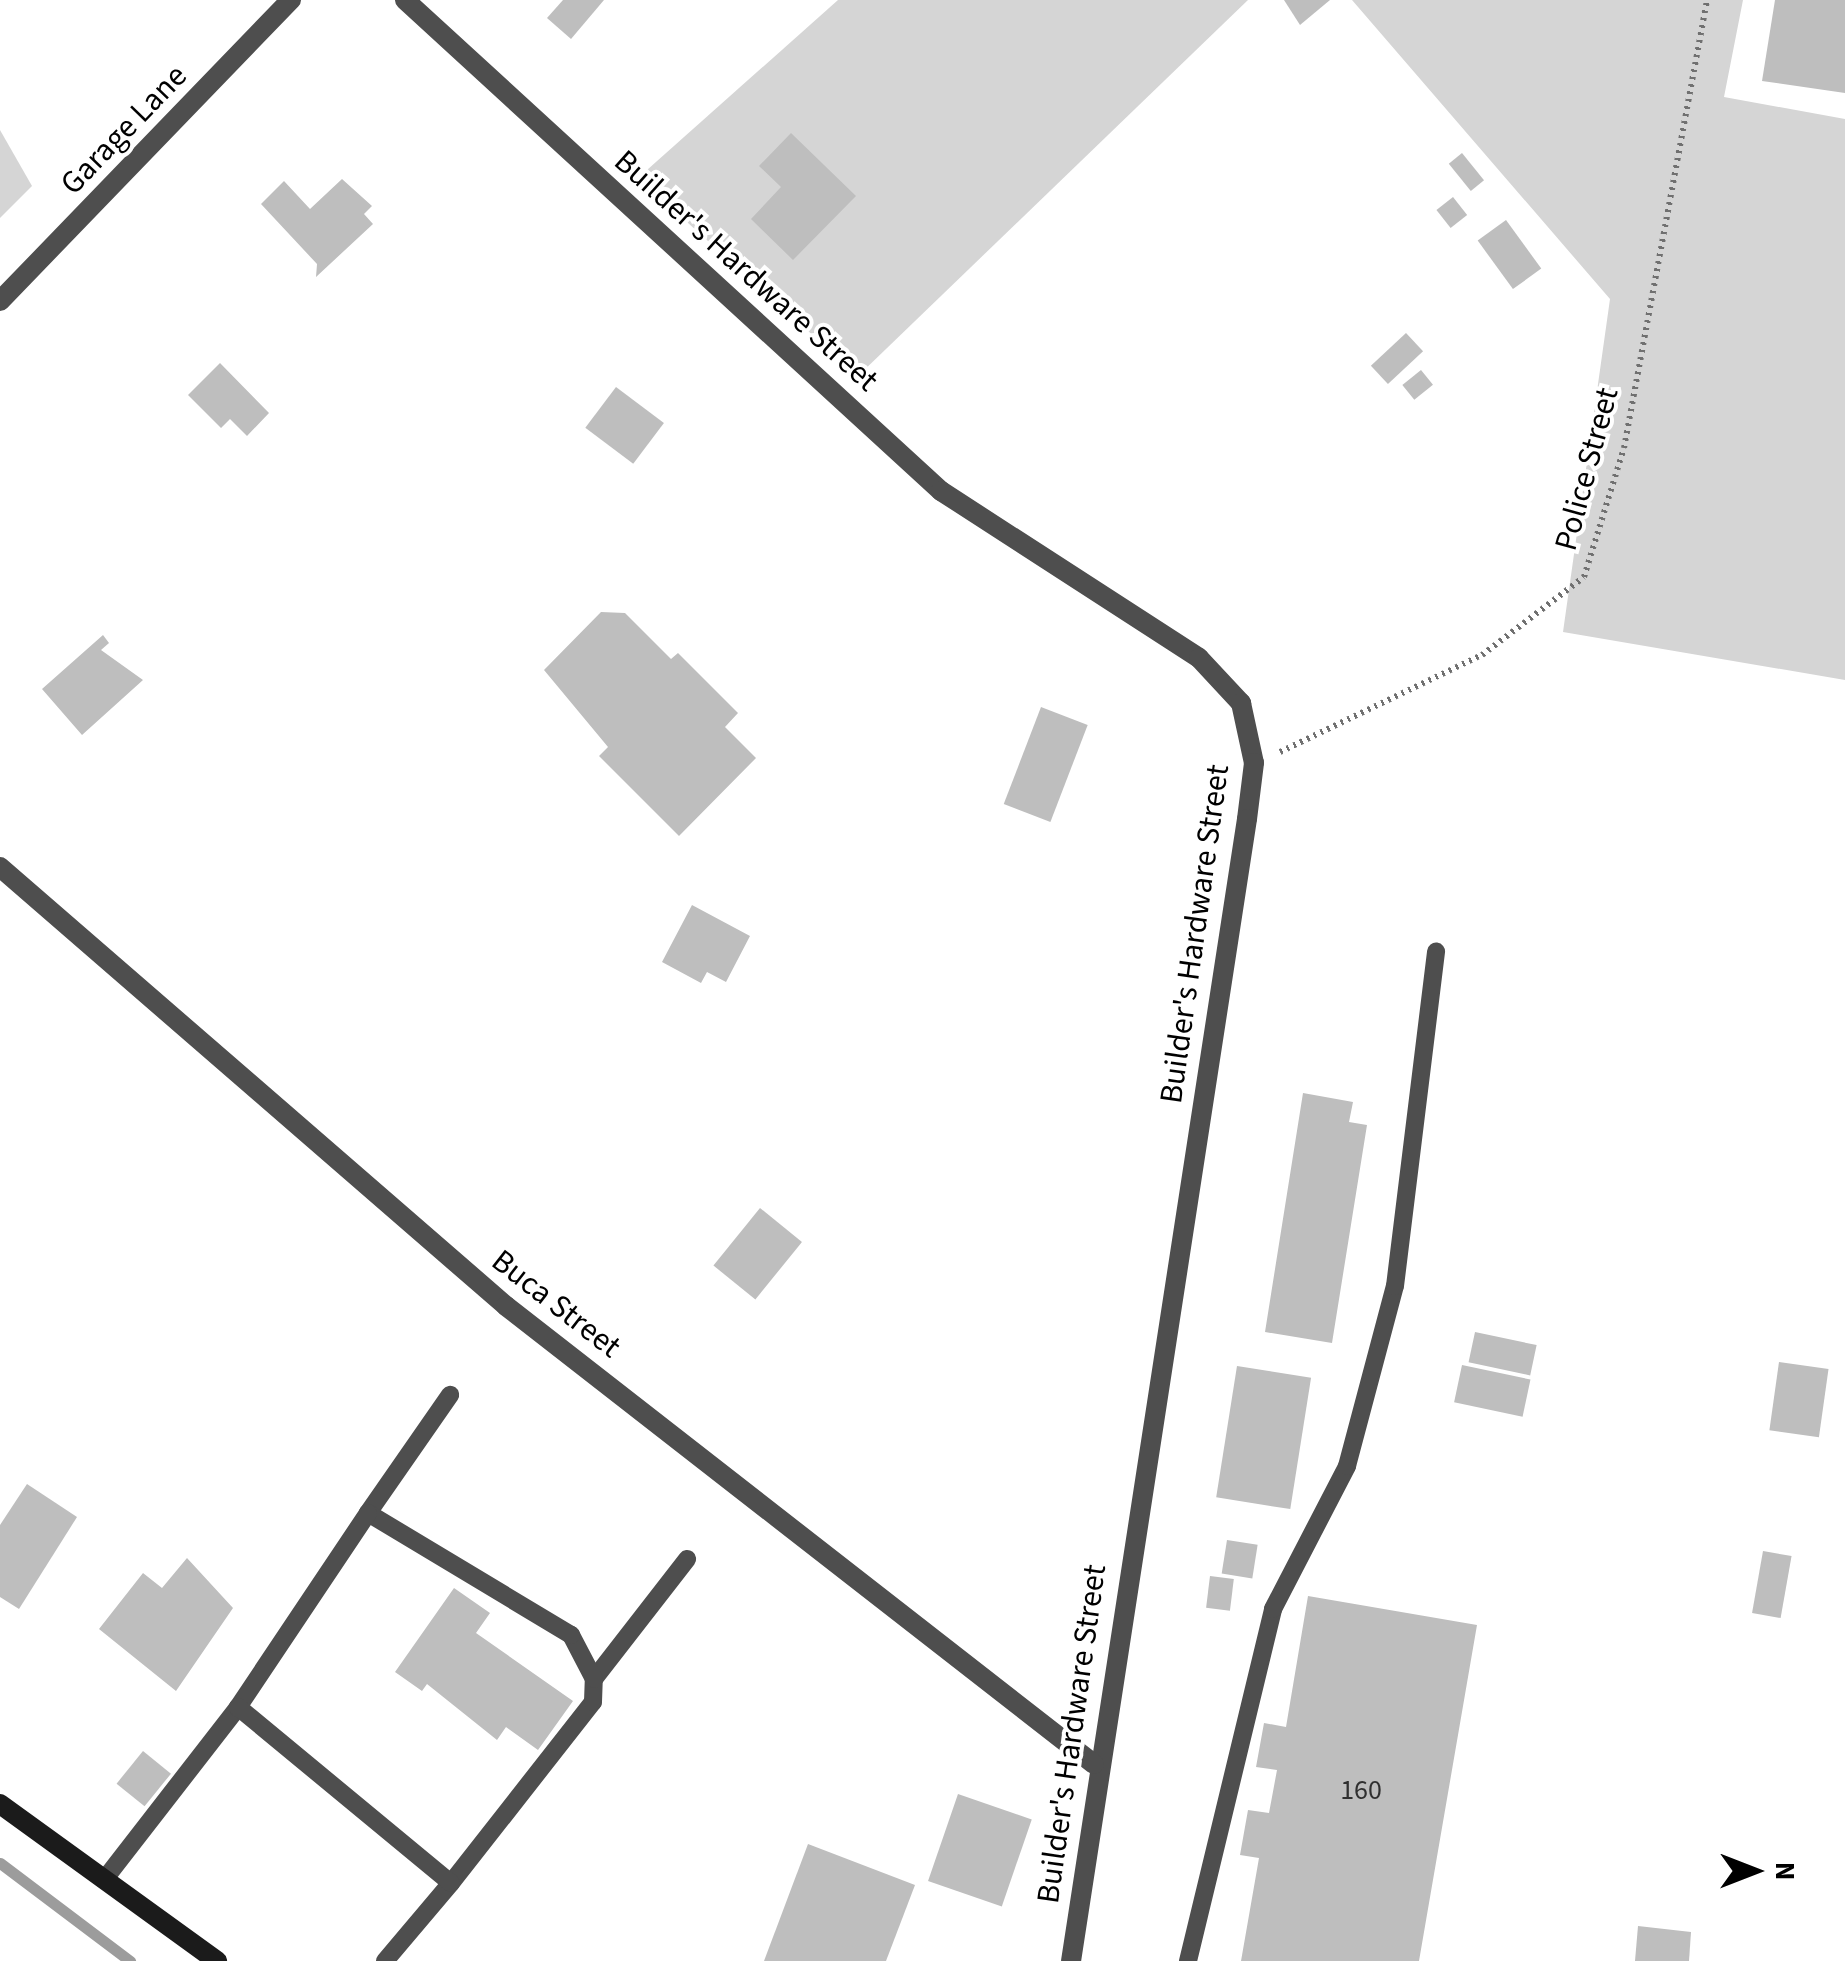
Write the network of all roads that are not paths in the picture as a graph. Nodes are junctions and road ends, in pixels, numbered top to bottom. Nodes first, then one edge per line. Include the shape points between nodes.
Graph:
1 (291, 0) edge
2 (404, 0) edge
3 (0, 301) edge
4 (0, 868) edge
5 (1436, 950) dead end
6 (450, 1396) dead end
7 (368, 1513) junction
8 (687, 1560) dead end
9 (594, 1679) junction
10 (238, 1708) junction
11 (1094, 1764) junction
12 (0, 1804) edge
13 (104, 1880) junction
14 (450, 1883) junction
15 (217, 1961) edge
16 (385, 1961) edge
17 (1071, 1961) edge
18 (1188, 1961) edge

1 - 3 street, Garage Lane
2 - 11 street, Builder's Hardware Street via 942,491 1199,658 1241,704 1254,763
4 - 11 street, Buca Street via 506,1306
5 - 18 lane via 1395,1286 1347,1466 1273,1609
6 - 7 lane
7 - 9 lane via 571,1635
7 - 10 lane
8 - 9 lane
9 - 14 lane via 593,1702
10 - 13 lane
10 - 14 lane
11 - 17 street, Builder's Hardware Street
12 - 13 main road
13 - 15 main road
14 - 16 lane

